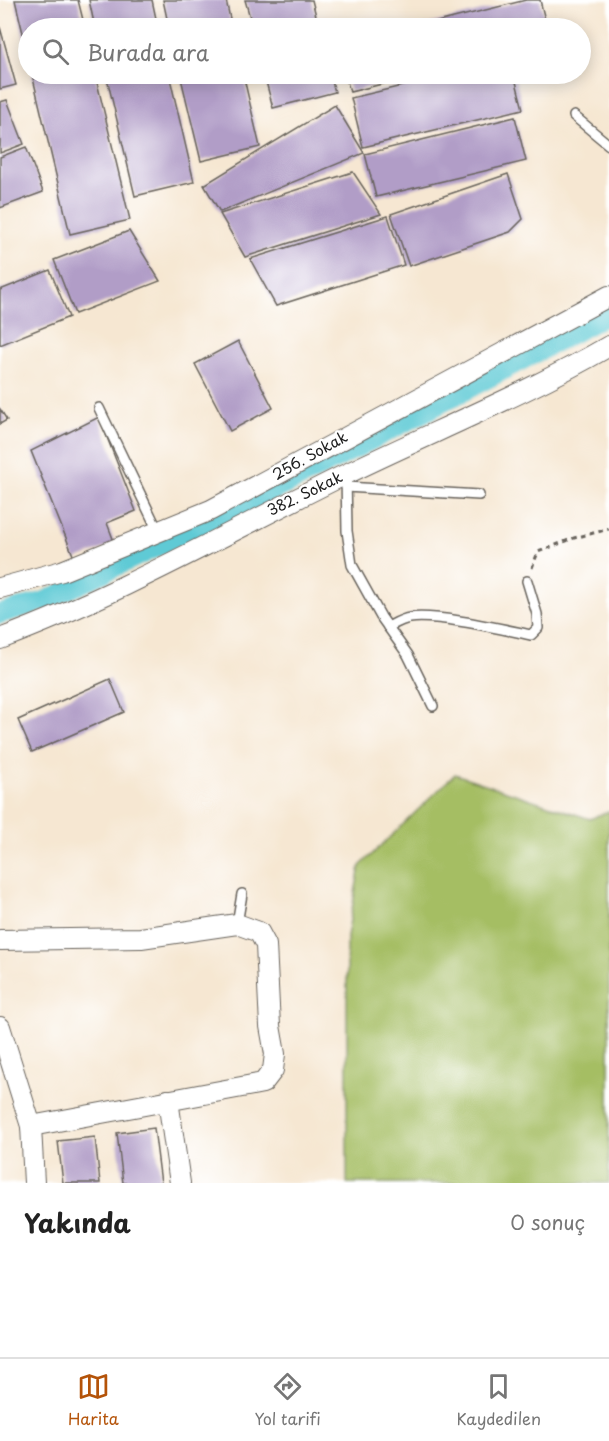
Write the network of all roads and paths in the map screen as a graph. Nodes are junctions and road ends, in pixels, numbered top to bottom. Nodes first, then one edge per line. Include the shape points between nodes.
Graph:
1 (574, 116) dead end
2 (609, 145) edge
3 (609, 296) edge
4 (609, 346) edge
5 (99, 408) dead end
6 (346, 481) junction
7 (479, 495) dead end
8 (609, 529) edge
9 (159, 532) junction
10 (527, 581) joint
11 (0, 588) edge
12 (388, 627) junction
13 (0, 639) edge
14 (433, 705) dead end
15 (242, 894) dead end
16 (237, 924) junction
17 (0, 940) edge
18 (0, 1027) edge
19 (168, 1100) junction
20 (31, 1126) junction
21 (34, 1183) edge
22 (180, 1183) edge

1 - 2 lane
3 - 9 street, 256. Sokak via 211,510
4 - 6 street, 382. Sokak
5 - 9 lane
6 - 7 lane
6 - 12 lane via 352,565
6 - 13 street, 382. Sokak via 57,618
8 - 10 path via 538,552
9 - 11 street, 256. Sokak via 62,570
10 - 12 lane via 537,614 538,628 531,635 410,618
12 - 14 lane via 408,655
15 - 16 lane
16 - 17 street via 141,938
16 - 19 street via 259,932 266,945 273,1070 263,1083
18 - 20 street
19 - 20 street
19 - 22 street
20 - 21 street

